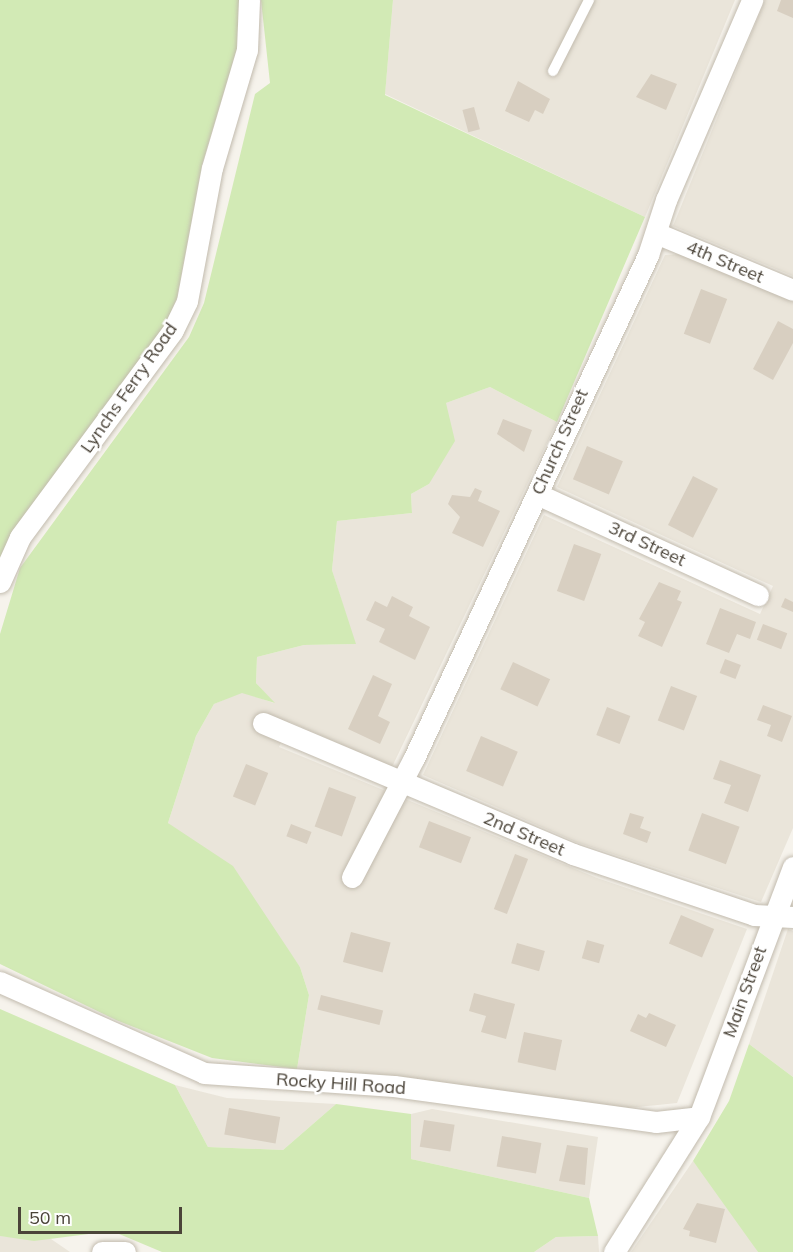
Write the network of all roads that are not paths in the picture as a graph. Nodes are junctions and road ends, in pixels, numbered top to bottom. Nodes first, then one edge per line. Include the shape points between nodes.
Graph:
1 (249, 0) edge
2 (589, 0) edge
3 (752, 0) edge
4 (553, 71) dead end
5 (656, 233) junction
6 (793, 290) edge
7 (537, 494) junction
8 (0, 582) edge
9 (758, 595) dead end
10 (263, 723) dead end
11 (402, 781) junction
12 (793, 867) edge
13 (352, 877) dead end
14 (784, 915) edge
15 (0, 982) edge
16 (699, 1117) junction
17 (102, 1252) edge
18 (125, 1252) edge
19 (614, 1252) edge

1 - 8 street, Lynchs Ferry Road via 247,50 212,168 187,301 173,330 20,537
2 - 4 lane
3 - 5 street, Church Street
5 - 6 street, 4th Street
5 - 7 street, Church Street
7 - 9 street, 3rd Street
7 - 11 street, Church Street
10 - 11 street, 2nd Street
11 - 13 street, Church Street
11 - 14 street, 2nd Street via 573,854 754,915
12 - 14 street, Main Street
14 - 16 street, Main Street
15 - 16 street, Rocky Hill Road via 204,1073 394,1086 656,1122
16 - 19 street, Main Street
17 - 18 street

